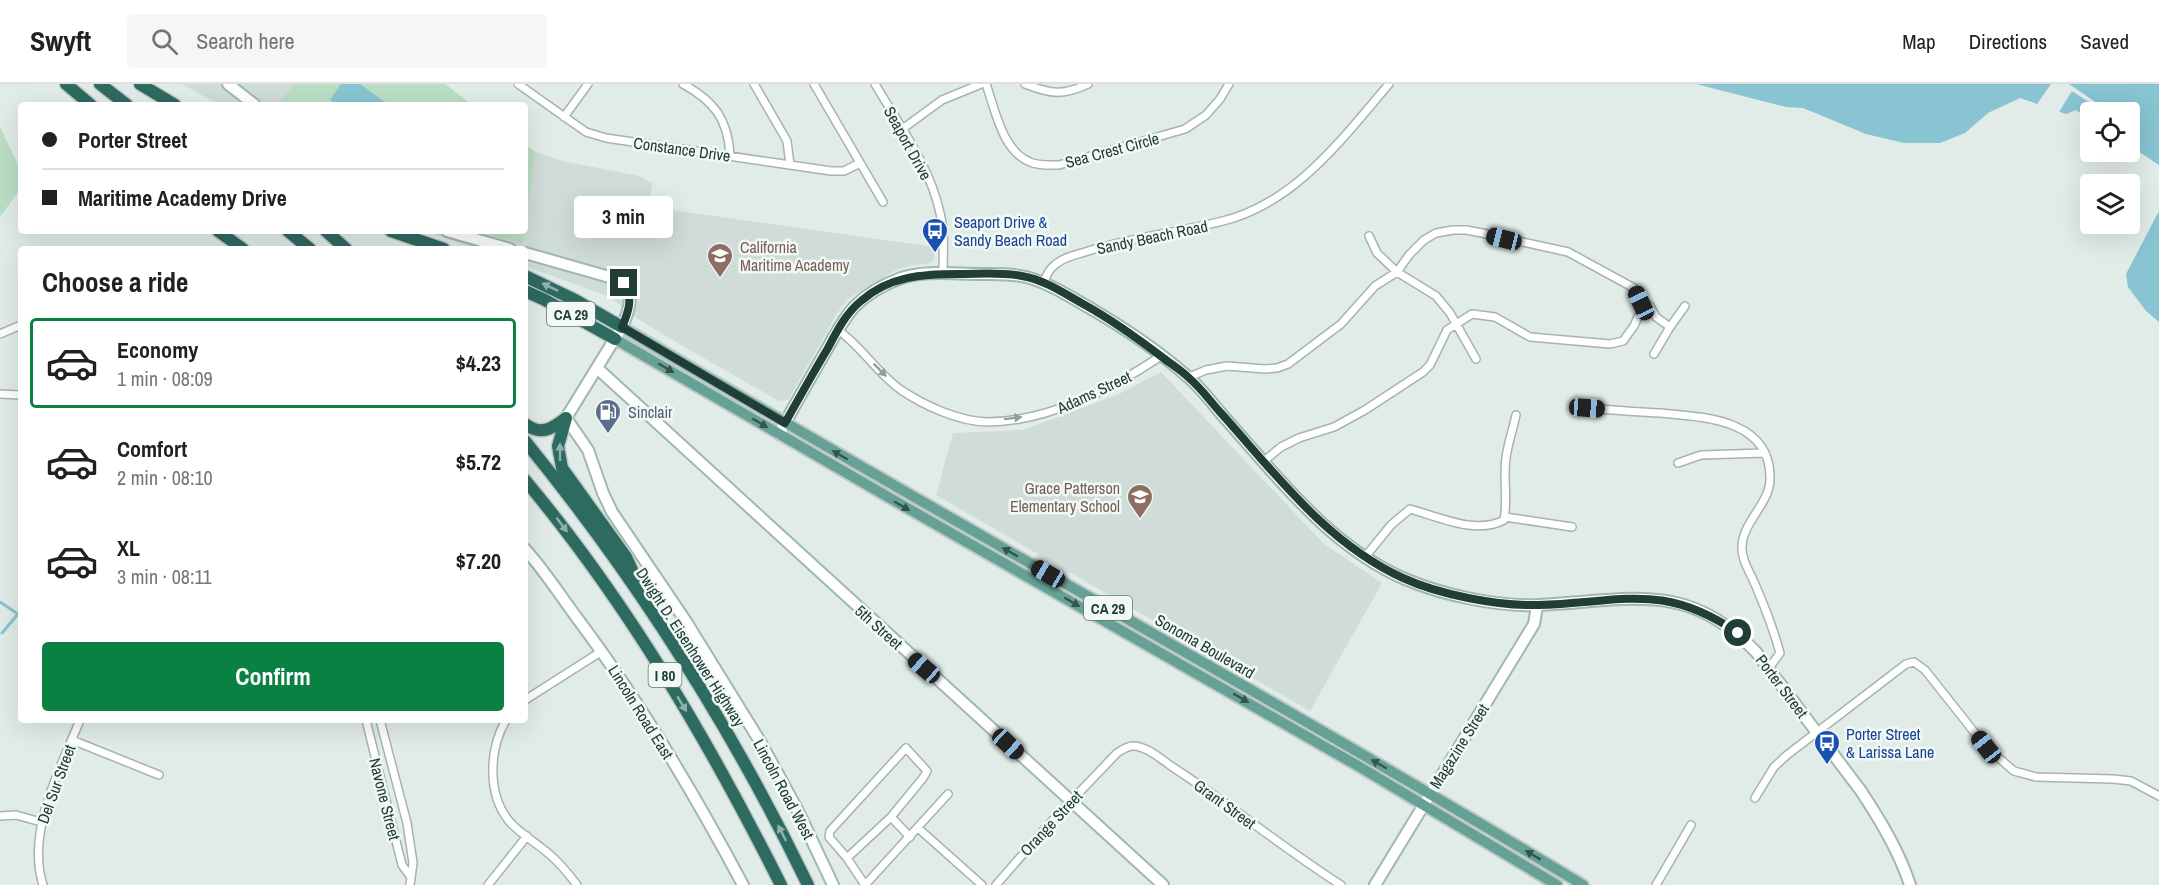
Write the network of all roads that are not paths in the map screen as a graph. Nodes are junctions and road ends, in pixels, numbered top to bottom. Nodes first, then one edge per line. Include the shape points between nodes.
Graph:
1 (66, 84) edge
2 (100, 84) edge
3 (140, 84) edge
4 (228, 84) edge
5 (518, 84) edge
6 (588, 84) edge
7 (683, 84) edge
8 (753, 84) edge
9 (814, 84) edge
10 (875, 84) edge
11 (981, 84) edge
12 (986, 84) edge
13 (1025, 84) edge
14 (1088, 84) edge
15 (1229, 84) edge
16 (1389, 84) edge
17 (87, 102) edge
18 (123, 102) edge
19 (163, 102) edge
20 (170, 102) edge
21 (251, 102) edge
22 (564, 117) junction
23 (901, 130) junction
24 (730, 155) junction
25 (860, 163) junction
26 (790, 165) junction
27 (883, 202) dead end
28 (222, 234) edge
29 (292, 234) edge
30 (329, 234) edge
31 (400, 234) edge
32 (458, 234) edge
33 (1369, 236) dead end
34 (239, 246) edge
35 (306, 246) edge
36 (343, 246) edge
37 (435, 246) edge
38 (500, 246) edge
39 (528, 254) edge
40 (1397, 272) junction
41 (944, 274) junction
42 (528, 277) edge
43 (1044, 283) junction
44 (528, 292) edge
45 (1641, 303) junction
46 (1684, 306) dead end
47 (1456, 323) junction
48 (18, 327) edge
49 (622, 327) junction
50 (1670, 327) junction
51 (838, 330) junction
52 (0, 334) edge
53 (615, 339) junction
54 (1654, 354) dead end
55 (1161, 356) junction
56 (1476, 359) dead end
57 (597, 368) junction
58 (1189, 377) junction
59 (0, 394) edge
60 (18, 395) edge
61 (1587, 408) dead end
62 (1516, 415) dead end
63 (566, 418) junction
64 (785, 423) junction
65 (528, 426) edge
66 (779, 434) junction
67 (528, 445) edge
68 (1765, 453) junction
69 (1264, 461) junction
70 (1678, 464) dead end
71 (528, 484) edge
72 (1505, 517) junction
73 (1572, 527) dead end
74 (528, 553) edge
75 (1365, 556) junction
76 (1537, 606) junction
77 (651, 610) junction
78 (602, 651) junction
79 (1769, 668) junction
80 (528, 698) edge
81 (79, 723) edge
82 (367, 723) edge
83 (381, 723) edge
84 (505, 723) edge
85 (1817, 732) junction
86 (72, 740) junction
87 (1107, 762) joint
88 (159, 775) dead end
89 (1430, 793) junction
90 (948, 794) dead end
91 (2159, 796) edge
92 (1755, 798) dead end
93 (1071, 802) junction
94 (1424, 805) junction
95 (0, 816) edge
96 (891, 817) junction
97 (41, 822) junction
98 (1691, 825) dead end
99 (918, 828) junction
100 (527, 836) junction
101 (910, 837) junction
102 (847, 858) junction
103 (410, 876) junction
104 (43, 885) edge
105 (410, 885) edge
106 (488, 885) edge
107 (577, 885) edge
108 (743, 885) edge
109 (781, 885) edge
110 (808, 885) edge
111 (832, 885) edge
112 (865, 885) edge
113 (982, 885) edge
114 (996, 885) edge
115 (1163, 885) edge
116 (1341, 885) edge
117 (1375, 885) edge
118 (1557, 885) edge
119 (1583, 885) edge
120 (1656, 885) edge
121 (1910, 885) edge

1 - 17 highway
2 - 18 highway
3 - 19 highway
3 - 20 highway
4 - 21 street
5 - 22 street, Constance Drive
6 - 22 street
7 - 24 street via 702,95 715,109 726,126
8 - 26 street via 787,141
9 - 25 street
10 - 23 street, Seaport Drive
11 - 23 street via 942,100
12 - 15 street, Sea Crest Circle via 1010,144 1019,155 1028,162 1059,165 1185,129 1206,115
13 - 14 street via 1050,93
16 - 43 street, Sandy Beach Road via 1321,162 1266,205 1220,222 1106,245 1065,259 1055,264
22 - 24 street, Constance Drive via 586,132 606,138
23 - 41 street, Seaport Drive via 936,197 943,228
24 - 26 street, Constance Drive
25 - 26 street, Constance Drive via 844,171
25 - 27 street
28 - 34 highway
29 - 35 highway
30 - 36 highway
31 - 37 highway
32 - 38 street
33 - 40 street via 1377,253
39 - 49 street via 620,280 630,298
40 - 45 street via 1424,240 1436,233 1466,230 1568,252 1634,288
40 - 47 street via 1436,296
40 - 58 street via 1375,286 1341,324 1288,364 1265,369 1227,366
41 - 43 street via 1007,274
41 - 51 street via 920,274 886,285 863,298
49 -> 42 highway, CA 29
43 - 55 street, Porter Street via 1123,328
44 - 53 highway, CA 29
45 - 47 street via 1634,326 1623,340 1610,344 1530,338 1495,317 1472,314
45 - 50 street via 1650,306
46 - 50 street
47 - 56 street
47 - 69 street via 1447,330 1423,372 1334,428 1299,438
48 - 52 street
49 - 53 street
49 - 64 main road, Sonoma Boulevard / CA 29
50 - 54 street
51 -> 55 street, Adams Street via 910,396 955,417 986,422 1054,412
51 - 64 street
53 - 57 street
53 -> 66 main road, Sonoma Boulevard / CA 29
55 - 58 street, Porter Street
57 - 63 street
57 - 93 street, 5th Street
58 - 69 street, Porter Street
59 - 60 street
61 - 68 street via 1721,421 1743,429
62 - 72 street via 1506,458
63 - 65 highway via 545,431
77 -> 63 highway via 626,557 561,468 558,446
63 - 111 street, Lincoln Road West via 588,450 612,512 761,743
64 - 66 street
89 -> 64 main road, Sonoma Boulevard / CA 29
66 -> 94 main road, Sonoma Boulevard / CA 29
67 - 77 highway, Dwight D. Eisenhower Highway / I 80 via 583,513
68 - 70 street via 1701,455
68 - 79 street via 1770,482 1743,537 1742,548 1780,653
69 - 75 street, Porter Street via 1344,544
71 -> 109 highway, I 80 via 581,551 657,663 705,740
72 - 73 street
72 - 75 street via 1493,526 1472,526 1410,509
74 - 78 street, Lincoln Road East
75 - 76 street, Porter Street via 1401,577 1462,597
76 - 79 street, Porter Street via 1621,598 1667,600 1719,620 1738,633
76 - 89 street, Magazine Street via 1534,624
110 -> 77 highway, Dwight D. Eisenhower Highway / I 80 via 733,743
78 - 80 street
78 - 108 street, Lincoln Road East
79 - 85 street, Porter Street
81 - 86 street, Del Sur Street
82 - 103 street, Navone Street via 402,865
83 - 103 street, Navone Street via 407,823 413,863
84 - 100 street via 493,757 497,798 509,821
85 - 91 street via 1906,664 1914,662 1925,670 1986,747 2014,771 2036,777 2131,781
85 - 92 street via 1774,767
85 - 121 street, Porter Street via 1877,815
86 - 88 street
86 - 97 street, Del Sur Street
87 - 93 street, Orange Street
87 - 116 street, Grant Street via 1126,747 1148,751
89 - 94 street, Magazine Street
119 -> 89 main road, Sonoma Boulevard / CA 29
90 - 99 street
93 - 114 street, Orange Street
93 - 115 street, 5th Street
94 - 117 street, Magazine Street
94 - 118 main road, Sonoma Boulevard / CA 29
95 - 97 street via 16,815
96 - 101 street
96 - 102 street
96 - 102 street via 927,771 906,748 830,831 829,837
97 - 104 street, Del Sur Street via 38,860
98 - 120 street
99 - 101 street
99 - 113 street
100 - 106 street
100 - 107 street via 566,870
101 - 112 street
102 - 112 street
103 - 105 street, Navone Street

